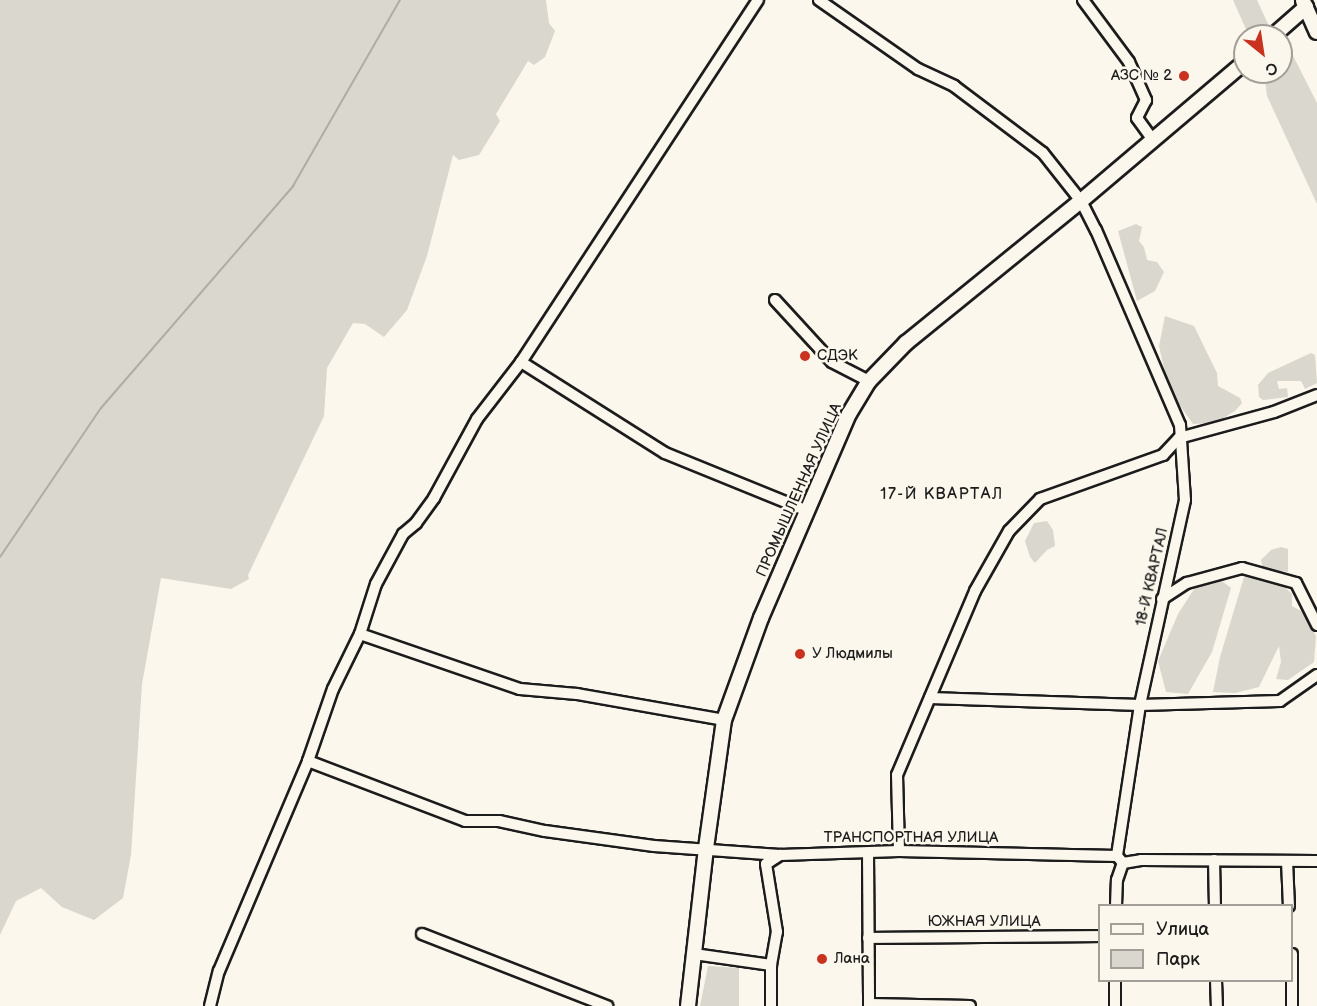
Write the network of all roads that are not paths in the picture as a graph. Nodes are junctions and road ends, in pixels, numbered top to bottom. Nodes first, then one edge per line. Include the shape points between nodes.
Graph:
1 (758, 0) edge
2 (819, 0) edge
3 (1083, 0) edge
4 (1304, 4) edge
5 (1285, 24) edge
6 (1317, 32) edge
7 (1233, 72) edge
8 (1153, 140) junction
9 (1081, 201) junction
10 (775, 300) dead end
11 (521, 362) junction
12 (869, 381) junction
13 (1317, 395) edge
14 (1179, 438) junction
15 (808, 511) junction
16 (1162, 599) junction
17 (1317, 625) edge
18 (360, 634) junction
19 (1317, 675) edge
20 (930, 698) junction
21 (1140, 705) junction
22 (724, 720) junction
23 (308, 761) junction
24 (706, 848) junction
25 (899, 851) junction
26 (868, 853) junction
27 (780, 855) junction
28 (1120, 859) junction
29 (1214, 860) junction
30 (1287, 861) junction
31 (1317, 861) edge
32 (1116, 904) edge
33 (1215, 904) edge
34 (1289, 904) edge
35 (422, 934) dead end
36 (1098, 936) edge
37 (868, 938) junction
38 (694, 954) junction
39 (771, 965) junction
40 (1115, 982) edge
41 (1216, 982) edge
42 (1292, 982) edge
43 (869, 1005) edge
44 (210, 1006) edge
45 (607, 1006) edge
46 (687, 1006) edge
47 (771, 1006) edge
48 (970, 1006) edge
49 (1115, 1006) edge
50 (1217, 1006) edge
51 (1292, 1006) edge

1 - 11 street
2 - 9 street, 18-Й КВАРТАЛ via 918,69 954,86 1043,153
3 - 8 street via 1129,62 1146,100 1137,118
4 - 5 main road
4 - 6 main road
7 - 8 main road, ПРОМЫШЛЕННАЯ УЛИЦА
8 - 9 main road, ПРОМЫШЛЕННАЯ УЛИЦА
9 - 12 main road, ПРОМЫШЛЕННАЯ УЛИЦА via 906,343
9 - 14 street, 18-Й КВАРТАЛ via 1180,425
10 - 12 street via 832,362
11 - 15 street via 665,453
11 - 18 street via 477,419 434,498 416,524 403,534 376,584
12 - 15 main road, ПРОМЫШЛЕННАЯ УЛИЦА via 844,424
13 - 14 street via 1274,412
14 - 16 street, 18-Й КВАРТАЛ via 1185,500
14 - 20 street via 1163,455 1040,499 1009,531 975,591
15 - 22 main road, ПРОМЫШЛЕННАЯ УЛИЦА via 761,618
16 - 17 street via 1187,583 1242,568 1296,583
16 - 21 street, 18-Й КВАРТАЛ
18 - 22 street via 520,689 577,694
18 - 23 street via 333,689
19 - 21 street via 1280,701
20 - 21 street
20 - 25 street via 897,775
21 - 28 street, 18-Й КВАРТАЛ
22 - 24 main road, ПРОМЫШЛЕННАЯ УЛИЦА
23 - 24 street, ТРАНСПОРТНАЯ УЛИЦА via 465,821 499,821 654,846
23 - 44 street via 219,971
24 - 27 street, ТРАНСПОРТНАЯ УЛИЦА
24 - 38 main road, ПРОМЫШЛЕННАЯ УЛИЦА
25 - 26 street, ТРАНСПОРТНАЯ УЛИЦА
25 - 28 street, ТРАНСПОРТНАЯ УЛИЦА
26 - 27 street, ТРАНСПОРТНАЯ УЛИЦА
26 - 37 street
27 - 39 street via 766,864 777,932
28 - 29 street, ТРАНСПОРТНАЯ УЛИЦА
28 - 32 street, 18-Й КВАРТАЛ
29 - 30 street, ТРАНСПОРТНАЯ УЛИЦА
29 - 33 street
30 - 31 street, ТРАНСПОРТНАЯ УЛИЦА
30 - 34 street
35 - 45 street
36 - 37 street, ЮЖНАЯ УЛИЦА
37 - 43 street
38 - 39 street
38 - 46 main road, ПРОМЫШЛЕННАЯ УЛИЦА
39 - 47 street
40 - 49 street
41 - 50 street
42 - 51 street
43 - 48 street

